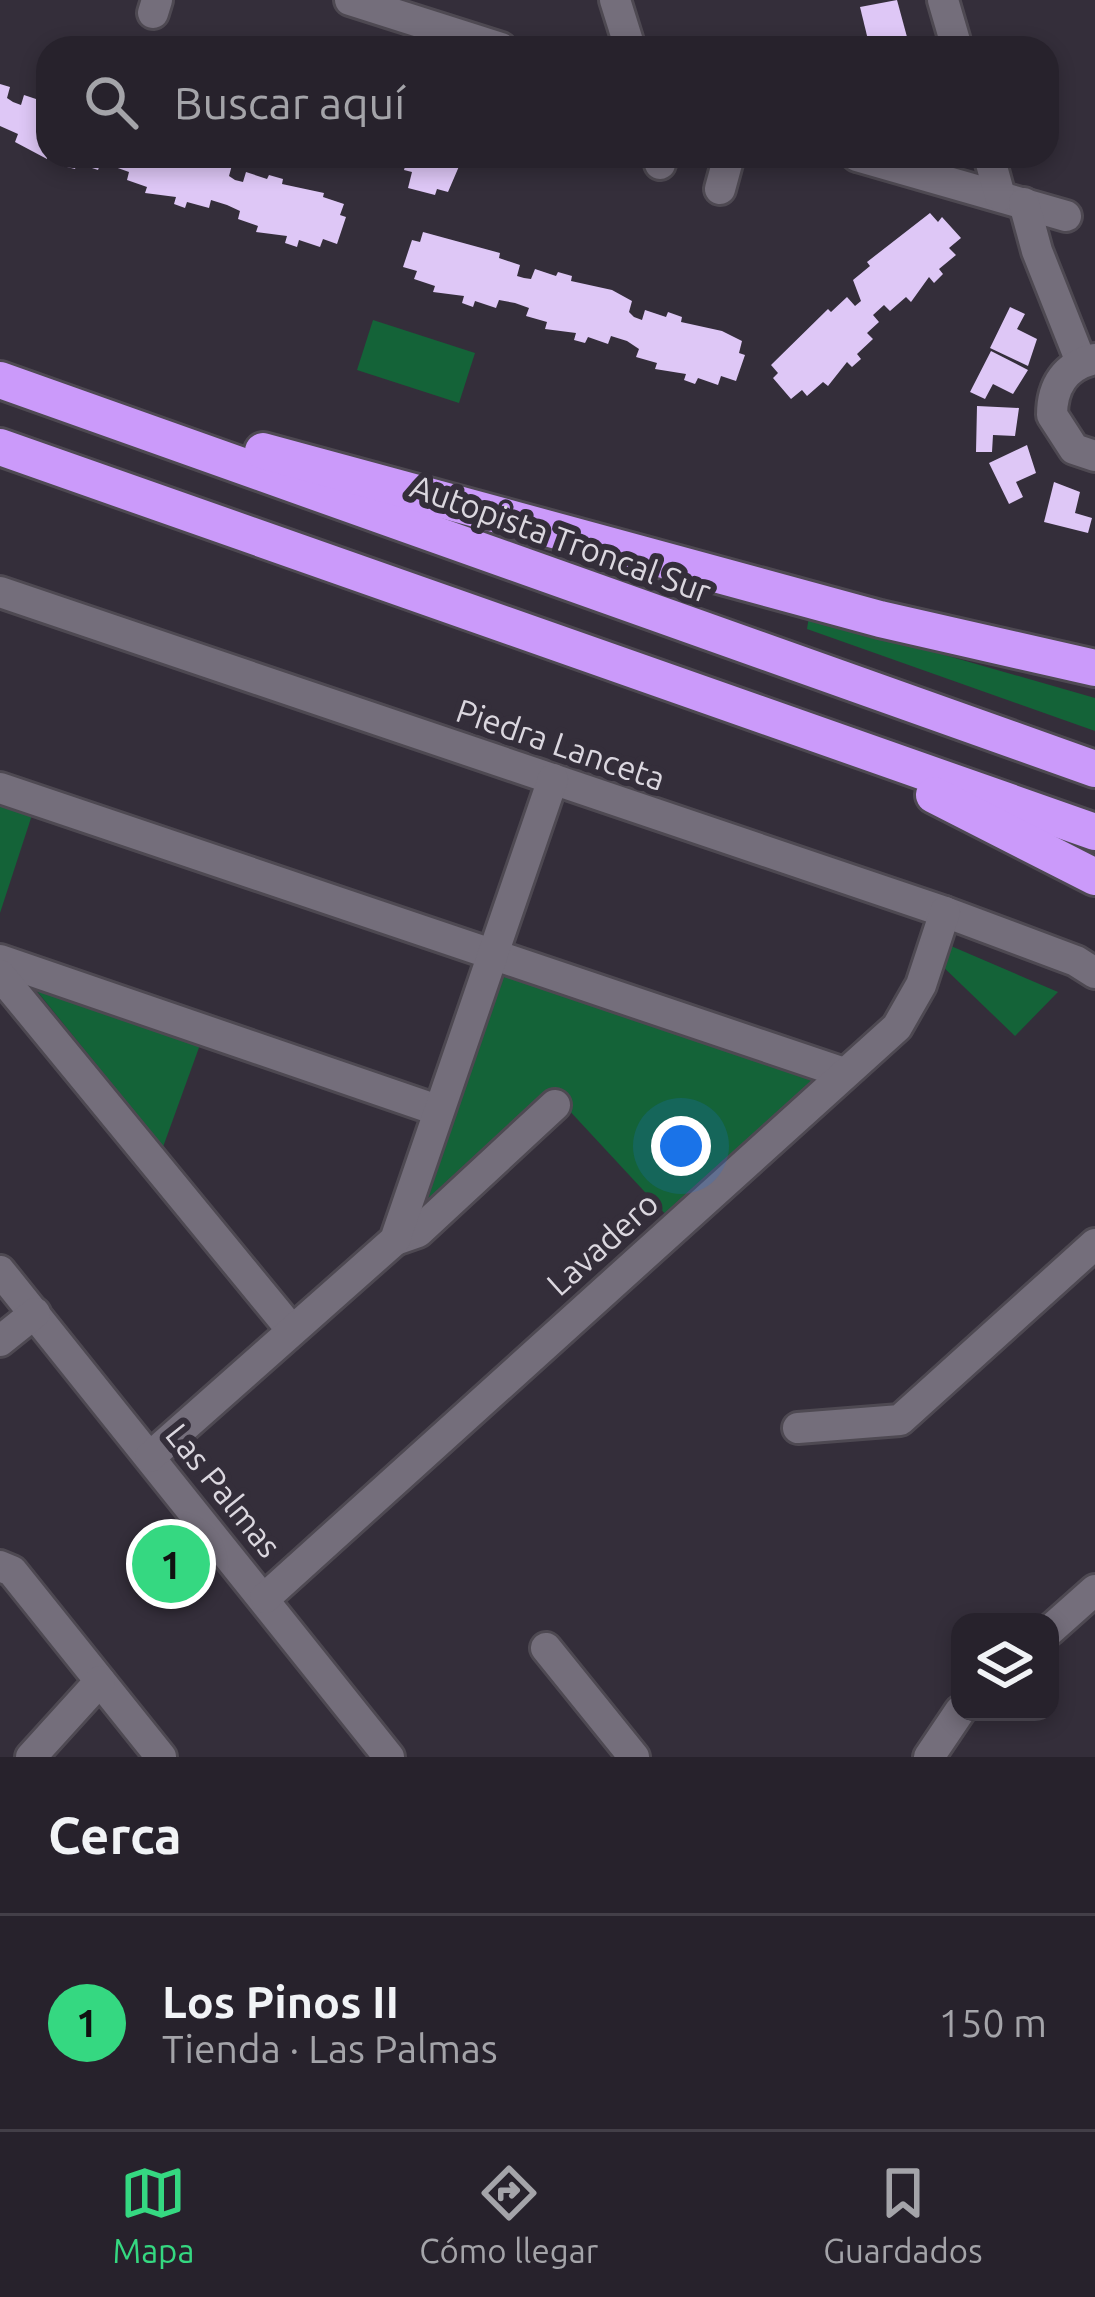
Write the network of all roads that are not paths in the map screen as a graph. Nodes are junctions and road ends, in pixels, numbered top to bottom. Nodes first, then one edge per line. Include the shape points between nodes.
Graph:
1 (350, 0) edge
2 (615, 0) edge
3 (944, 0) edge
4 (436, 14) edge
5 (478, 36) edge
6 (626, 36) edge
7 (954, 36) edge
8 (726, 168) edge
9 (899, 168) edge
10 (995, 168) edge
11 (720, 189) dead end
12 (1012, 200) junction
13 (1066, 216) dead end
14 (1088, 361) edge
15 (0, 380) edge
16 (0, 447) edge
17 (1095, 456) edge
18 (0, 592) edge
19 (1095, 668) edge
20 (786, 722) junction
21 (1095, 769) edge
22 (553, 778) junction
23 (0, 788) edge
24 (1095, 832) edge
25 (1095, 877) edge
26 (945, 913) junction
27 (494, 956) junction
28 (0, 960) edge
29 (1095, 974) edge
30 (0, 976) edge
31 (844, 1073) junction
32 (555, 1105) dead end
33 (437, 1110) junction
34 (395, 1240) junction
35 (1095, 1244) edge
36 (4, 1285) edge
37 (35, 1313) junction
38 (290, 1328) junction
39 (0, 1341) edge
40 (798, 1428) dead end
41 (150, 1456) junction
42 (0, 1566) edge
43 (1095, 1590) edge
44 (265, 1598) junction
45 (1059, 1622) edge
46 (546, 1648) dead end
47 (100, 1681) junction
48 (953, 1721) edge
49 (32, 1757) edge
50 (161, 1757) edge
51 (389, 1757) edge
52 (634, 1757) edge
53 (929, 1757) edge

1 - 4 street
2 - 6 street
3 - 7 street
4 - 5 street
8 - 11 street
9 - 12 street
10 - 12 street
12 - 13 street
12 - 14 street
14 - 17 street via 1057,386 1052,416 1061,437
15 - 19 highway via 880,619
15 - 21 highway, Autopista Troncal Sur
16 - 20 highway
18 - 22 street, Piedra Lanceta
20 - 24 highway
20 - 25 highway
22 - 26 street, Piedra Lanceta
22 - 27 street
23 - 27 street
26 - 29 street, Piedra Lanceta
26 - 31 street, Lavadero via 897,1027
27 - 31 street
27 - 33 street
28 - 33 street
30 - 38 street
31 - 44 street, Lavadero
32 - 34 street via 418,1232
33 - 34 street
34 - 38 street
35 - 40 street via 900,1420
36 - 37 street, Las Palmas
37 - 39 street
37 - 41 street, Las Palmas
38 - 41 street
41 - 44 street, Las Palmas
42 - 47 street via 12,1570
43 - 45 street
44 - 51 street, Las Palmas
46 - 52 street
47 - 49 street
47 - 50 street
48 - 53 street

